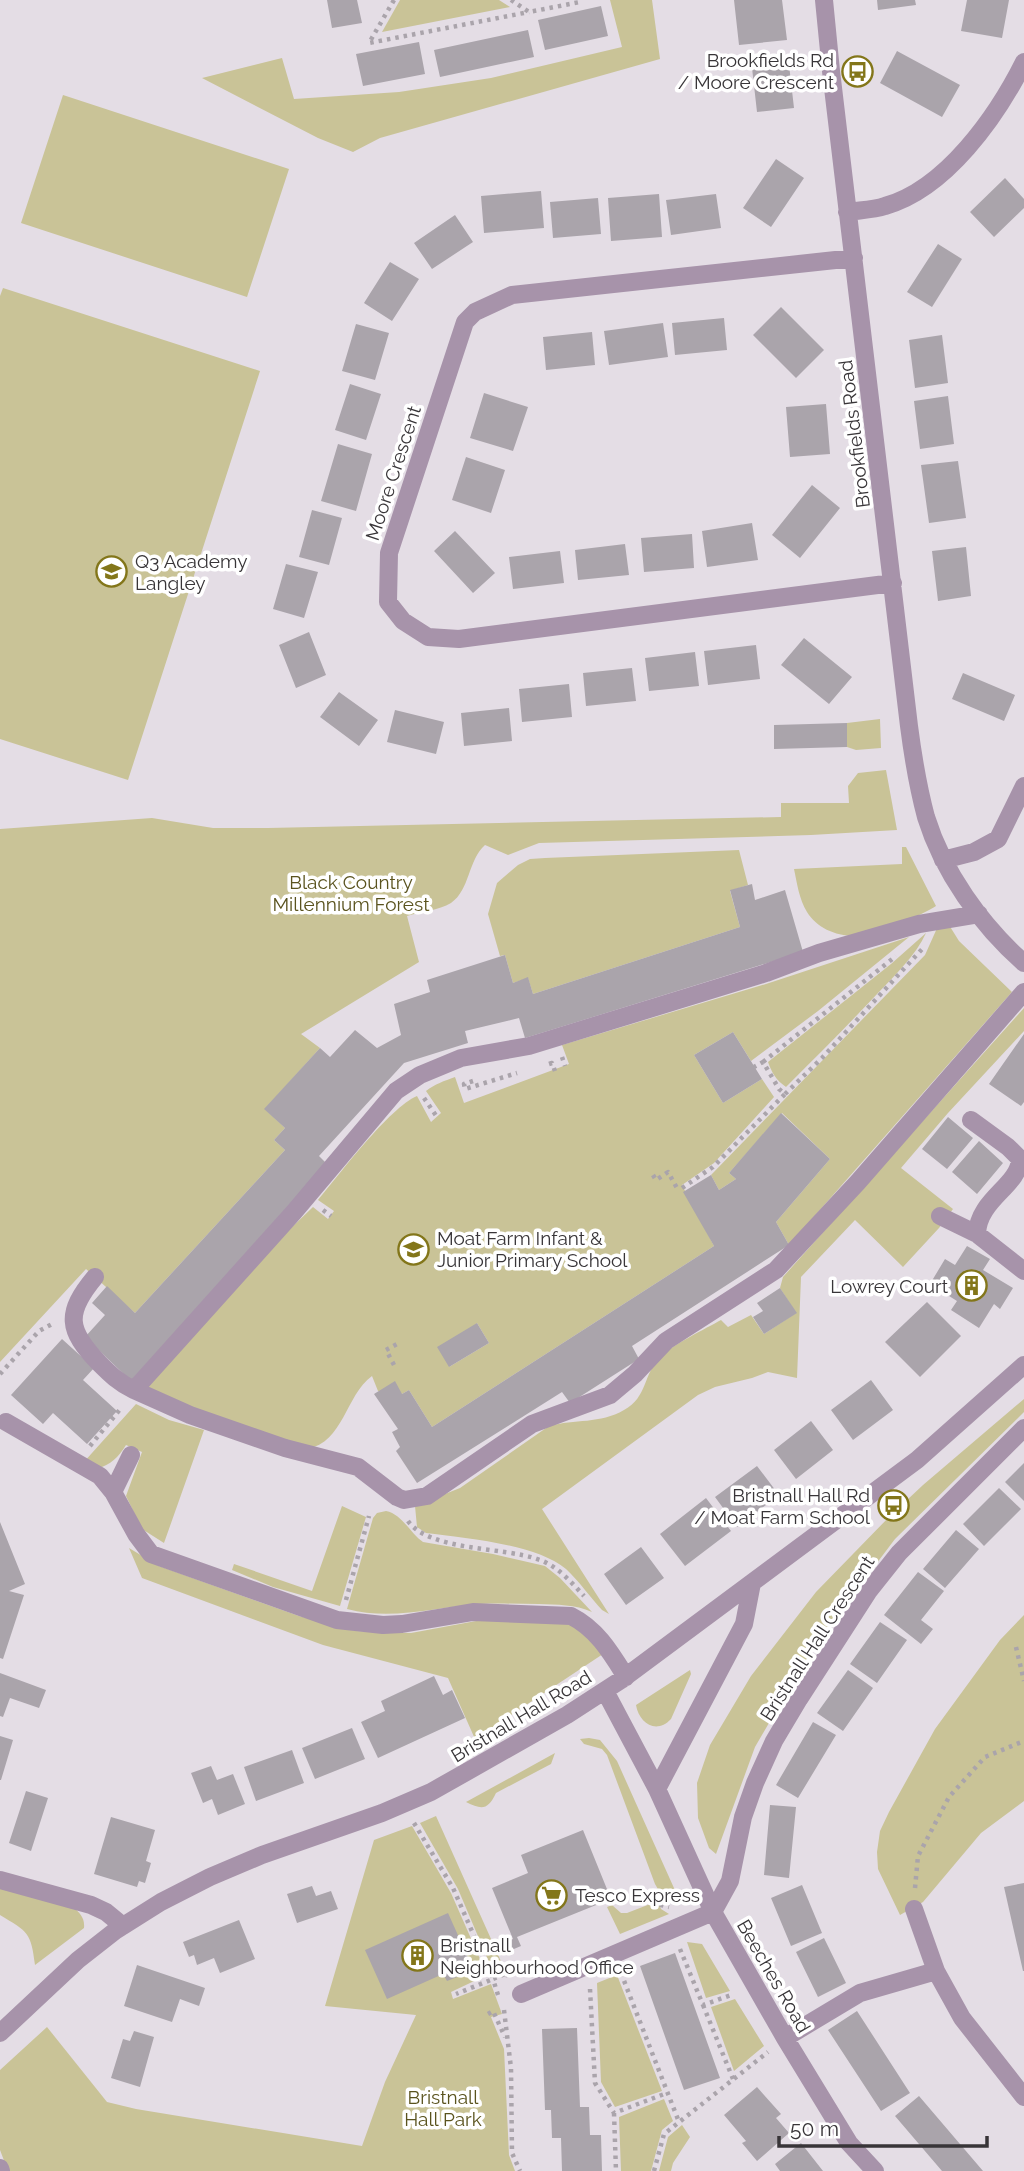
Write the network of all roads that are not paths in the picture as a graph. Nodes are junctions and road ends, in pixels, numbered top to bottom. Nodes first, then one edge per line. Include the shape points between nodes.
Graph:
1 (824, 0) edge
2 (1024, 62) edge
3 (847, 212) junction
4 (854, 258) junction
5 (893, 583) junction
6 (1024, 786) edge
7 (943, 860) junction
8 (979, 915) junction
9 (1024, 963) edge
10 (1024, 992) edge
11 (971, 1120) dead end
12 (940, 1216) dead end
13 (977, 1234) junction
14 (1024, 1270) edge
15 (95, 1277) dead end
16 (1024, 1365) edge
17 (129, 1396) junction
18 (6, 1422) dead end
19 (1024, 1428) edge
20 (131, 1455) dead end
21 (113, 1492) junction
22 (752, 1583) junction
23 (626, 1677) junction
24 (604, 1691) junction
25 (657, 1789) junction
26 (0, 1880) edge
27 (914, 1909) road end
28 (713, 1912) junction
29 (123, 1926) junction
30 (936, 1971) junction
31 (517, 1989) road end
32 (0, 2032) edge
33 (785, 2038) junction
34 (1024, 2097) edge
35 (875, 2171) edge

1 - 3 street, Brookfields Road
2 - 3 street via 993,117 961,156 910,195 886,206
3 - 4 street, Brookfields Road
4 - 5 street, Brookfields Road
4 - 5 street, Moore Crescent via 512,295 475,312 465,322 389,553 388,602 403,621 428,637 459,639
5 - 7 street, Brookfields Road via 914,757 927,819
6 - 7 street via 998,839 974,852
7 - 8 street, Brookfields Road
8 - 9 street, Brookfields Road
8 - 17 street via 937,920 819,953 529,1046 461,1058 420,1075 396,1091
10 - 17 street via 776,1270 666,1341 610,1395 532,1424 427,1496 404,1500 358,1467
11 - 13 street via 1008,1147 1021,1163 981,1213
12 - 13 street
13 - 14 street
15 - 17 street via 77,1303 76,1335
16 - 22 street, Bristnall Hall Road via 917,1460
18 - 21 street via 100,1476
19 - 28 street, Bristnall Hall Crescent via 899,1553 868,1592 799,1699 755,1783 730,1881
20 - 21 street
21 - 23 street via 135,1534 151,1553 340,1621 402,1624 473,1612 571,1616 605,1644
22 - 23 street, Bristnall Hall Road
22 - 25 street via 744,1624
23 - 24 street, Bristnall Hall Road
24 - 25 street, Beeches Road
24 - 29 street, Bristnall Hall Road via 431,1792 210,1877
25 - 28 street, Beeches Road
26 - 29 street via 91,1905
27 - 30 street
28 - 31 street
28 - 33 street, Beeches Road
29 - 32 street, Bristnall Hall Road via 52,1982
30 - 33 street via 860,1993
30 - 34 street via 962,2018
33 - 35 street, Beeches Road via 849,2143

